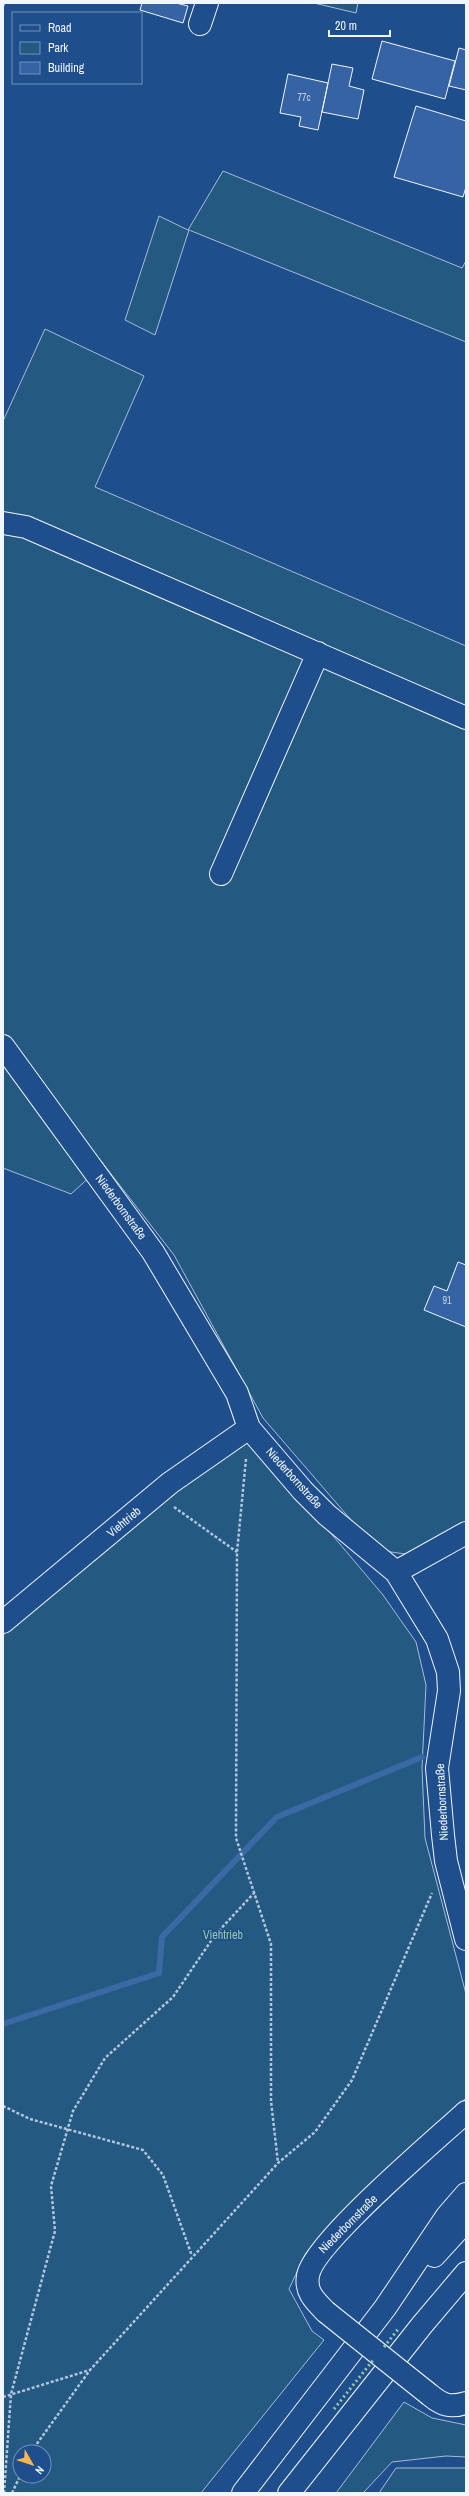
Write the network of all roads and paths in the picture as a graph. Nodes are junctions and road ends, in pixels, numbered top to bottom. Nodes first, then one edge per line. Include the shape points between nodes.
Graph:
1 (4, 3) edge
2 (207, 3) edge
3 (3, 6) edge
4 (200, 24) dead end
5 (3, 522) edge
6 (318, 653) junction
7 (466, 718) edge
8 (221, 874) dead end
9 (3, 1046) edge
10 (249, 1428) junction
11 (156, 1494) junction
12 (466, 1533) edge
13 (237, 1552) junction
14 (396, 1572) junction
15 (3, 1622) edge
16 (433, 1890) dead end
17 (255, 1891) junction
18 (466, 1939) edge
19 (3, 2106) edge
20 (466, 2112) edge
21 (68, 2129) junction
22 (278, 2163) junction
23 (466, 2194) edge
24 (466, 2221) edge
25 (192, 2256) junction
26 (466, 2273) edge
27 (386, 2308) junction
28 (90, 2370) junction
29 (11, 2394) junction
30 (3, 2397) edge
31 (466, 2403) edge
32 (37, 2444) edge
33 (4, 2493) edge
34 (243, 2493) edge
35 (289, 2493) edge

1 - 3 path
2 - 4 main road
5 - 6 main road via 26,527
6 - 7 main road
6 - 8 main road
9 - 10 main road, Niederbornstraße via 153,1252 237,1393
10 - 11 main road, Viehtrieb
10 - 13 path
10 - 14 main road, Niederbornstraße via 303,1491
11 - 13 path
11 - 15 main road, Viehtrieb
12 - 14 main road
13 - 17 path via 236,1838
14 - 18 main road, Niederbornstraße via 437,1639 448,1672 449,1691 438,1768 446,1861
16 - 22 path via 352,2080 315,2132
17 - 21 path via 216,1935 173,1997 105,2058 73,2111
17 - 22 path via 271,1944 271,2101
19 - 21 path via 30,2119
20 - 31 main road, Niederbornstraße, bridge via 340,2229 315,2259 307,2276 308,2291 326,2312 441,2404 451,2406
21 - 25 path via 143,2150 164,2175
21 - 29 path via 51,2186 55,2231
22 - 25 path
23 - 27 main road via 447,2216
24 - 27 main road
25 - 28 path
26 - 35 main road
27 - 34 main road
28 - 29 path
28 - 32 path
29 - 30 path
29 - 33 path

